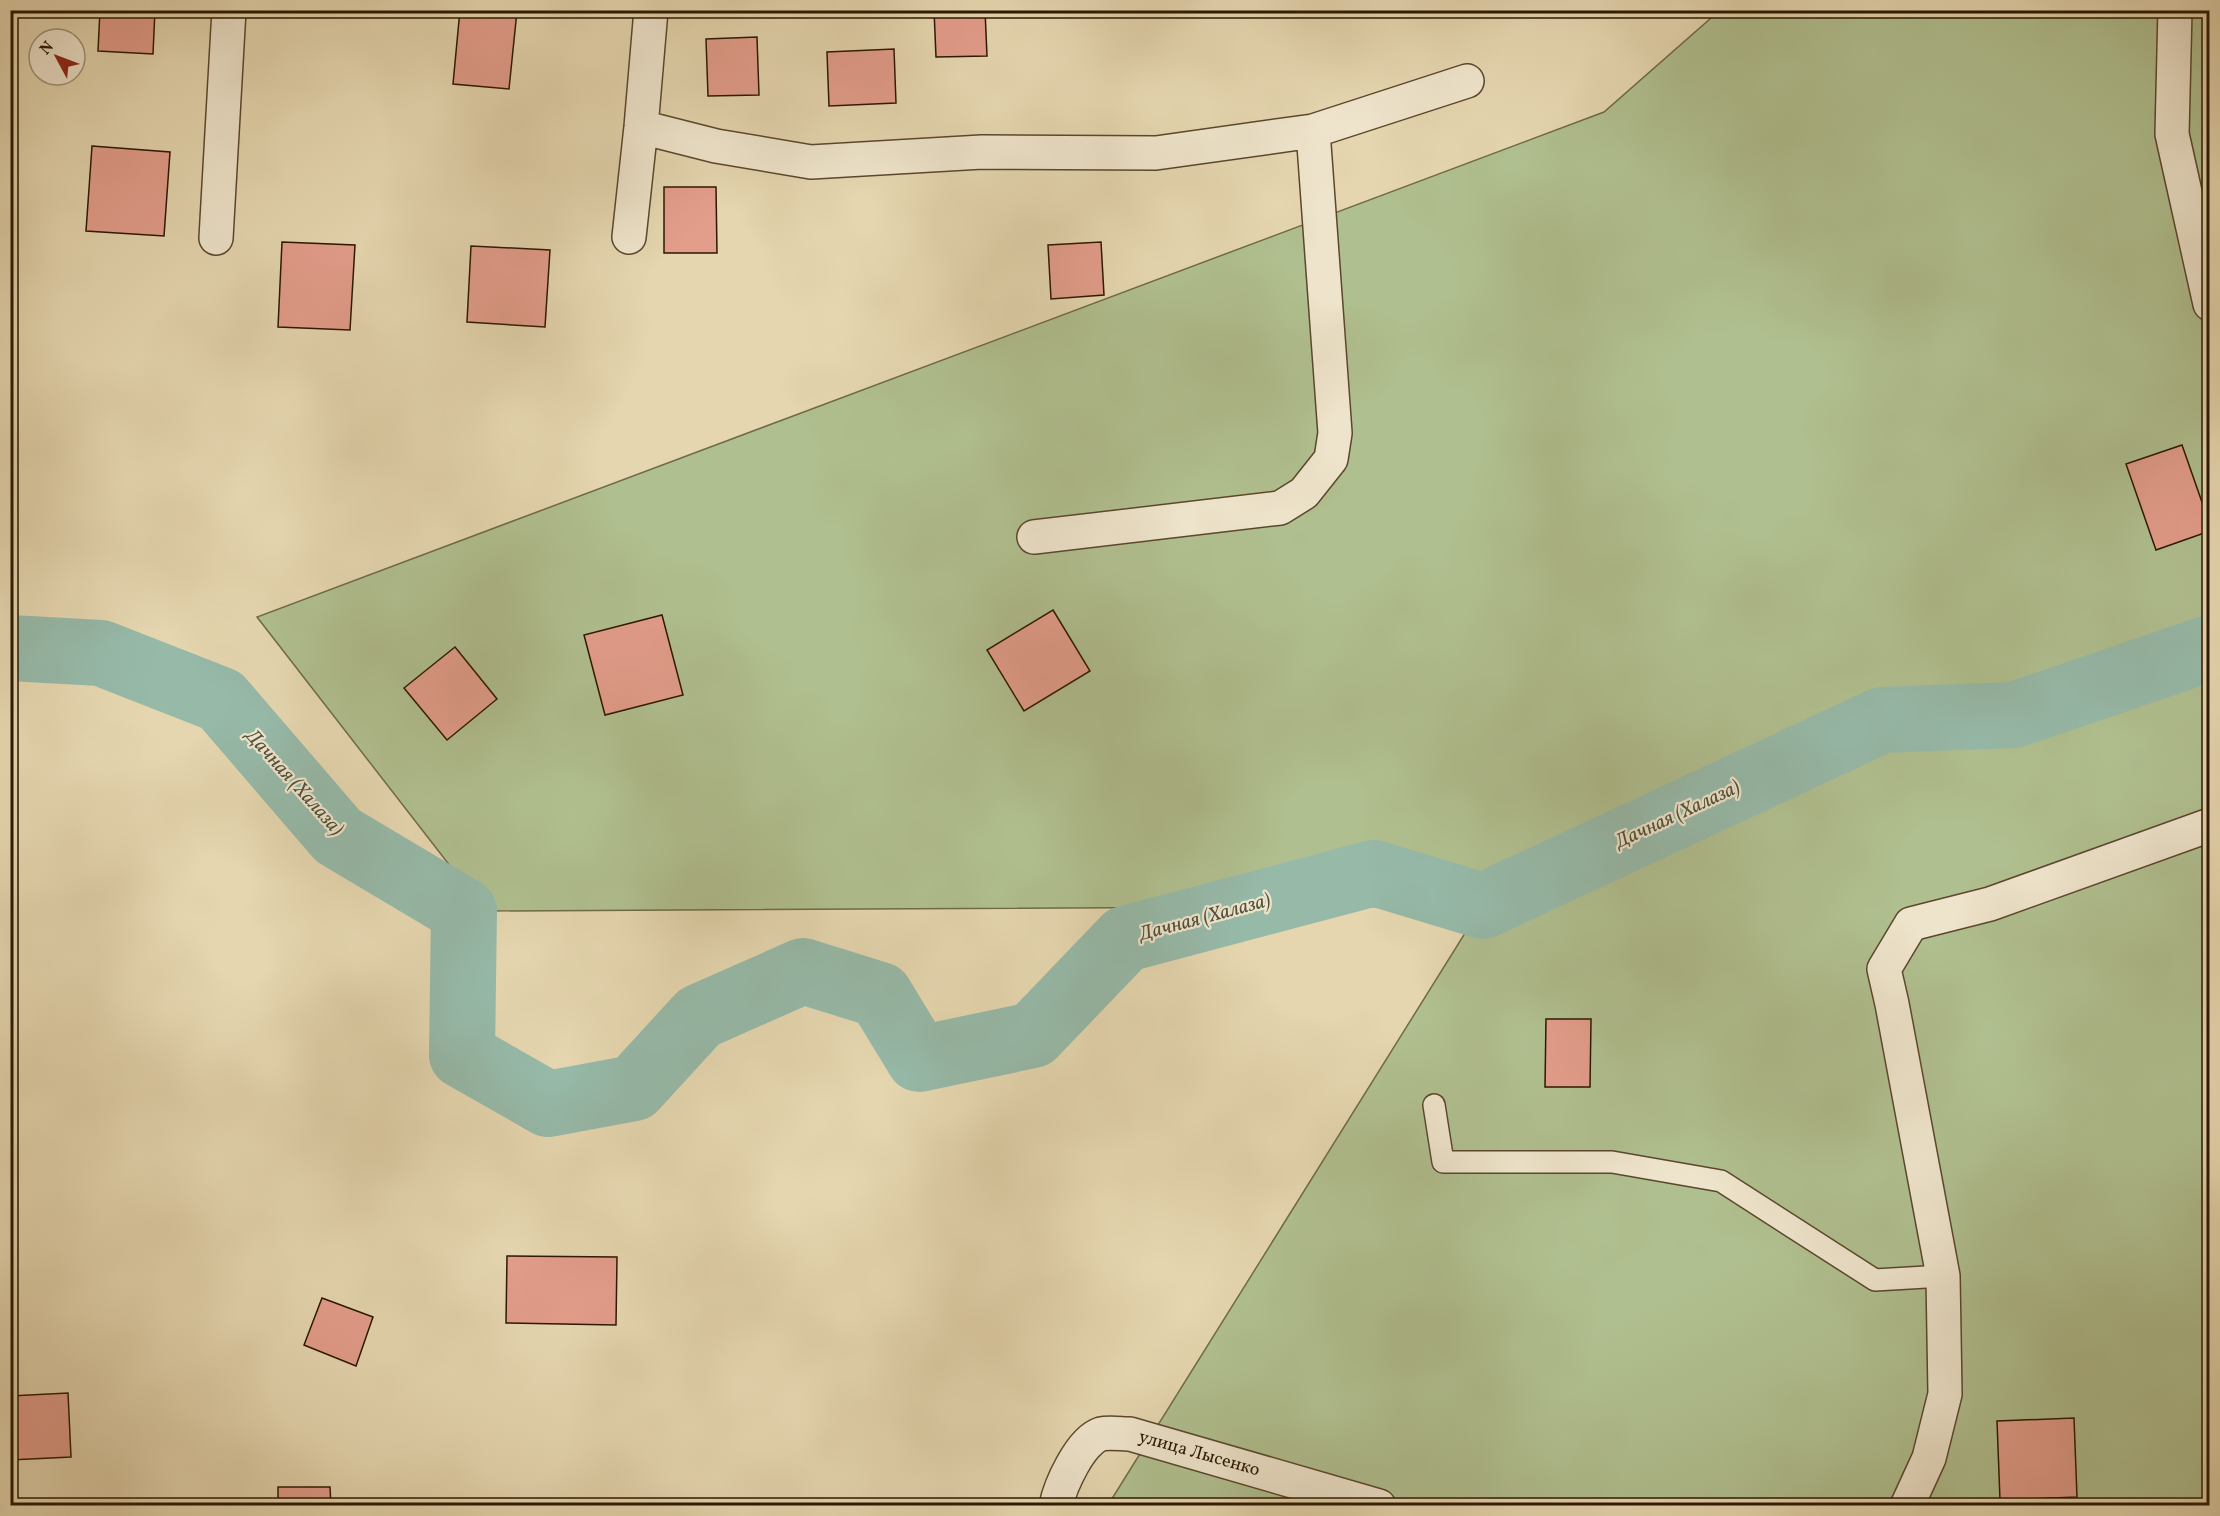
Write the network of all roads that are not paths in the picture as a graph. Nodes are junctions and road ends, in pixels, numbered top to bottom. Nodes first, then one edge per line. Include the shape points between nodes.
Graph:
1 (229, 10) edge
2 (651, 10) edge
3 (2175, 10) edge
4 (1467, 81) dead end
5 (641, 127) junction
6 (1313, 131) junction
7 (629, 237) dead end
8 (216, 238) dead end
9 (2210, 304) edge
10 (1034, 537) dead end
11 (2210, 825) edge
12 (1434, 1105) dead end
13 (1943, 1276) junction
14 (1056, 1506) edge
15 (1379, 1506) edge
16 (1907, 1506) edge

1 - 8 street
2 - 5 street
3 - 9 street via 2172,134
4 - 6 street
5 - 6 street via 716,146 811,162 982,152 1156,153
5 - 7 street
6 - 10 street via 1335,433 1331,459 1304,493 1280,508
11 - 13 street via 1990,904 1911,924 1884,969
12 - 13 lane via 1443,1162 1612,1162 1721,1181 1875,1280
13 - 16 street via 1946,1394 1929,1458
14 - 15 street, улица Лысенко via 1064,1477 1083,1448 1100,1434 1130,1434

